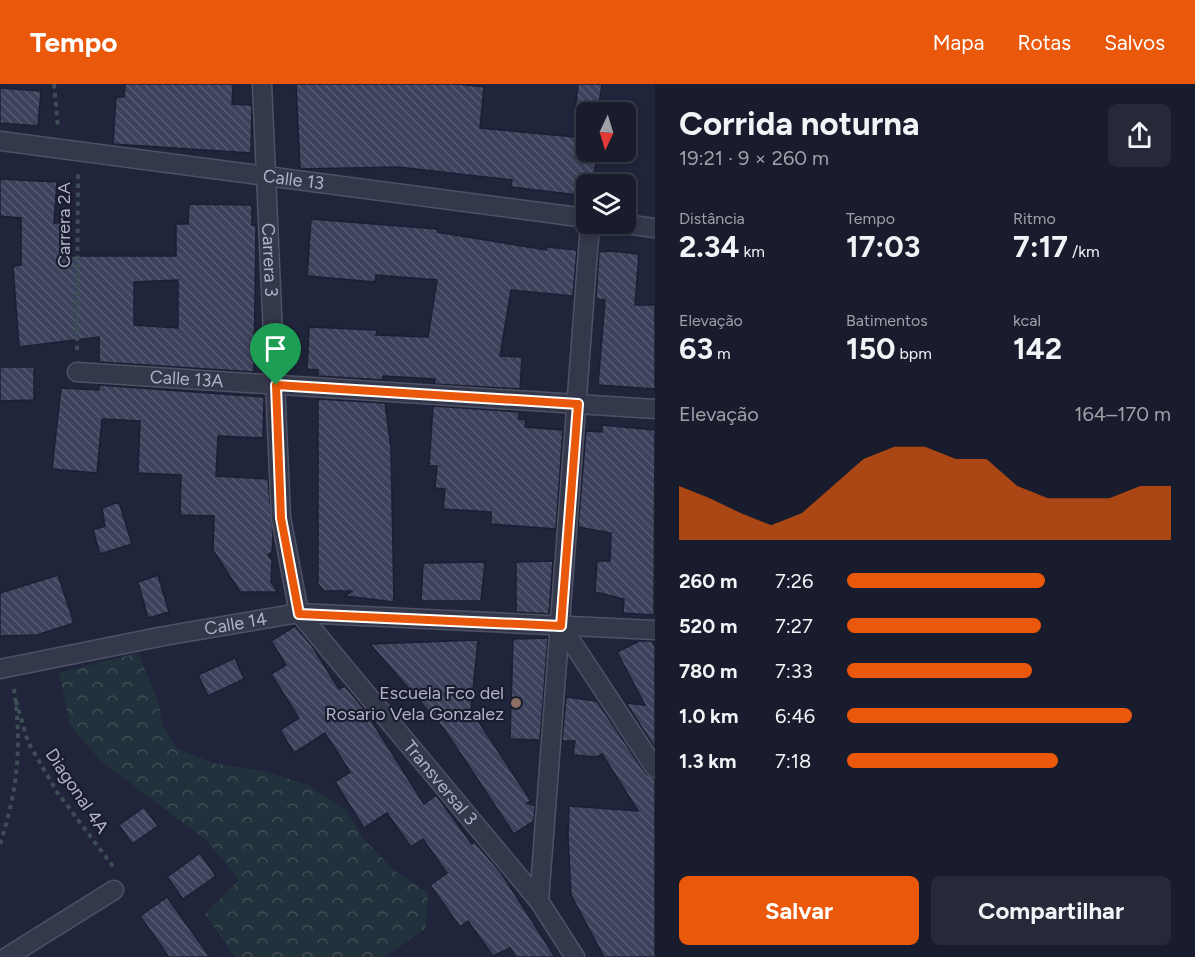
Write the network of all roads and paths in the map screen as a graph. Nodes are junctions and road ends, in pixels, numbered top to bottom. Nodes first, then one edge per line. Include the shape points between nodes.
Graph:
1 (54, 84) edge
2 (262, 84) edge
3 (0, 141) edge
4 (70, 148) junction
5 (267, 174) junction
6 (576, 217) edge
7 (636, 225) edge
8 (655, 228) edge
9 (589, 234) edge
10 (77, 372) joint
11 (276, 385) junction
12 (578, 404) junction
13 (655, 409) edge
14 (299, 614) junction
15 (561, 626) junction
16 (655, 630) edge
17 (6, 668) edge
18 (16, 701) junction
19 (655, 768) edge
20 (0, 844) edge
21 (114, 890) joint
22 (539, 901) junction
23 (7, 957) edge
24 (575, 957) edge

1 - 4 path, Carrera 2A via 57,127
2 - 5 street, Carrera 3
3 - 4 street, Calle 13
4 - 5 street, Calle 13
4 - 10 path, Carrera 2A via 78,165
5 - 6 street, Calle 13
5 - 11 street, Carrera 3
7 - 8 street
9 - 12 street
10 - 11 street, Calle 13A
11 - 12 street, Calle 13A
11 - 14 street, Carrera 3 via 281,518
12 - 13 street, Calle 13A
12 - 15 street
14 - 15 street, Calle 14
14 - 17 street, Calle 14
14 - 22 street, Transversal 3
15 - 16 street, Calle 14
15 - 19 street
15 - 22 street
17 - 18 path
18 - 20 path via 18,775
18 - 21 path, Diagonal 4A via 28,742 57,792 117,872 121,880
21 - 23 street
22 - 24 street, Transversal 3

